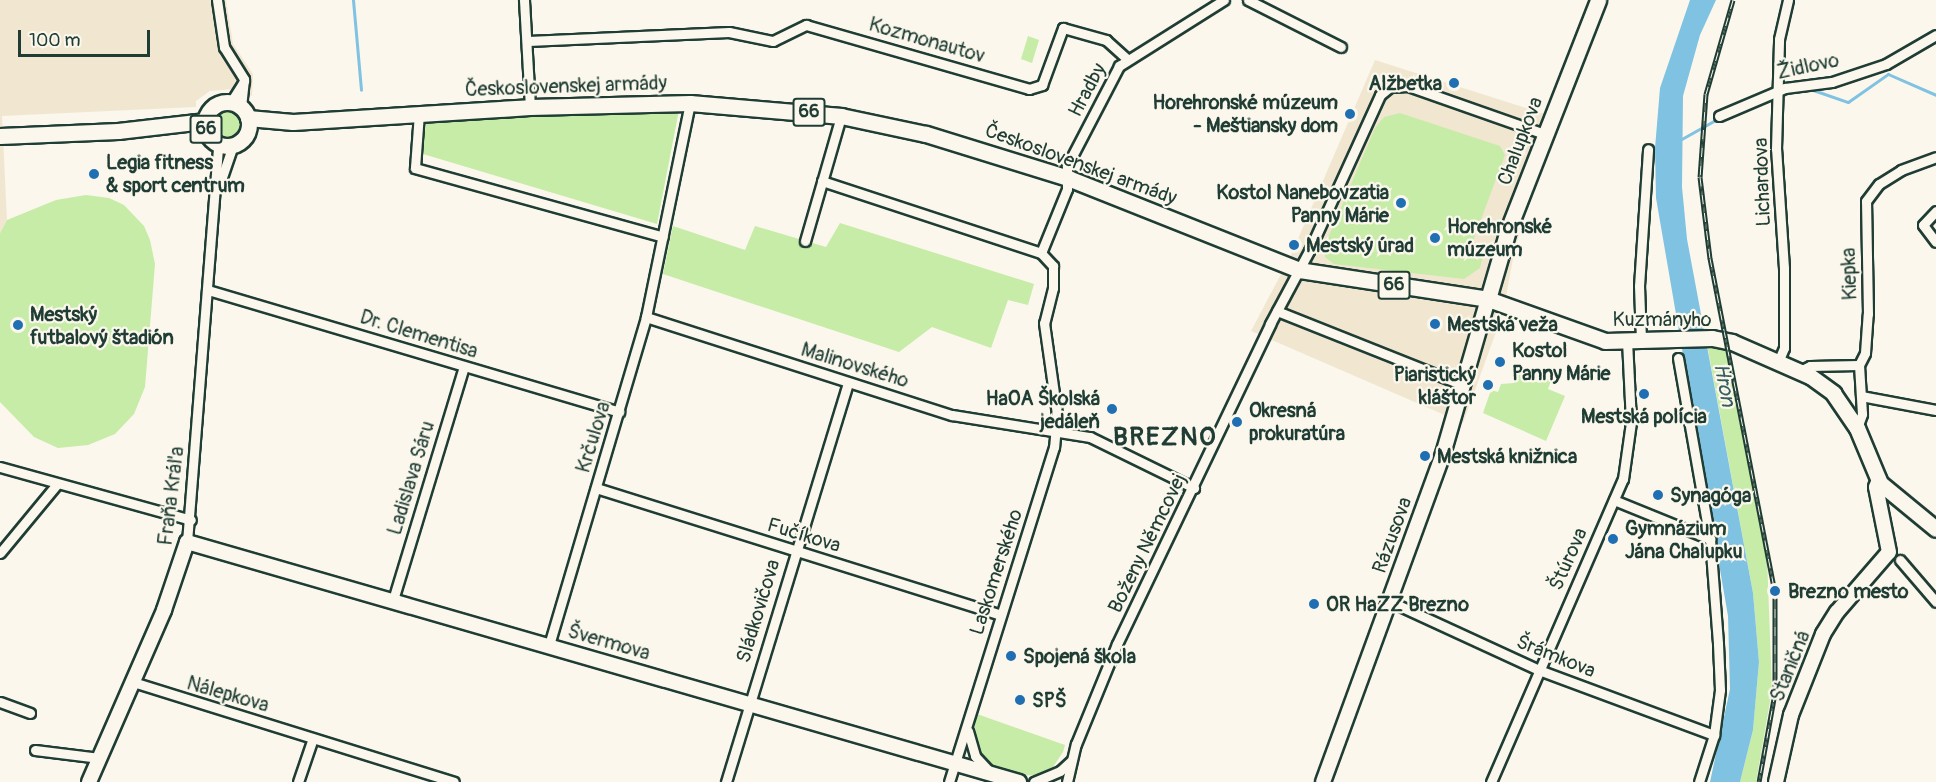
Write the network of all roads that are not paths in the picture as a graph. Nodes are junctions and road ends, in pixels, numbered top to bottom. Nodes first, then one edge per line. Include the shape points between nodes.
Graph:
1 (217, 0) edge
2 (524, 0) edge
3 (1224, 0) edge
4 (1248, 0) edge
5 (1598, 0) edge
6 (1788, 0) edge
7 (1936, 35) edge
8 (528, 41) junction
9 (1341, 47) dead end
10 (1127, 59) junction
11 (1779, 89) junction
12 (690, 103) junction
13 (530, 107) junction
14 (419, 113) junction
15 (242, 115) junction
16 (841, 116) junction
17 (1719, 116) dead end
18 (1544, 134) junction
19 (0, 136) edge
20 (216, 136) junction
21 (1648, 148) dead end
22 (1936, 157) edge
23 (1068, 178) junction
24 (822, 181) junction
25 (215, 196) junction
26 (1936, 211) edge
27 (663, 237) junction
28 (805, 241) dead end
29 (1936, 242) edge
30 (1041, 253) junction
31 (1299, 270) junction
32 (208, 290) junction
33 (1488, 299) junction
34 (1277, 311) junction
35 (646, 317) junction
36 (1634, 340) junction
37 (1678, 358) dead end
38 (1779, 362) junction
39 (1859, 365) junction
40 (464, 367) junction
41 (1800, 371) junction
42 (848, 383) junction
43 (1463, 385) junction
44 (1861, 396) junction
45 (1936, 410) edge
46 (619, 412) junction
47 (1857, 428) junction
48 (1056, 431) junction
49 (0, 467) edge
50 (1879, 480) junction
51 (57, 484) junction
52 (596, 488) junction
53 (1194, 488) junction
54 (1614, 500) junction
55 (190, 520) junction
56 (1936, 529) edge
57 (1710, 539) junction
58 (188, 542) junction
59 (795, 551) junction
60 (0, 553) edge
61 (1894, 556) junction
62 (393, 600) junction
63 (1389, 601) junction
64 (1936, 602) edge
65 (1001, 615) junction
66 (549, 645) junction
67 (1539, 670) junction
68 (133, 682) junction
69 (0, 702) edge
70 (750, 703) junction
71 (30, 713) dead end
72 (968, 719) junction
73 (1714, 735) junction
74 (313, 738) junction
75 (35, 750) dead end
76 (100, 758) junction
77 (956, 761) junction
78 (1071, 761) junction
79 (991, 773) junction
80 (89, 782) edge
81 (298, 782) edge
82 (454, 782) edge
83 (726, 782) edge
84 (949, 782) edge
85 (1019, 782) edge
86 (1034, 782) edge
87 (1067, 782) edge
88 (1323, 782) edge
89 (1491, 782) edge
90 (1699, 782) edge
91 (1776, 782) edge

1 - 15 street via 224,46 244,81
2 - 8 street
3 - 10 street, Hradby
4 - 9 street
5 - 18 main road, Chalupkova
6 - 11 street, Lichardova via 1779,39
7 - 11 street, Židlovo via 1875,67 1832,82
8 - 10 street, Kozmonautov via 729,32 773,41 806,25 1029,89 1042,85 1063,28 1106,40
8 - 13 street
10 - 23 street, Hradby via 1119,66 1067,166
11 - 17 street, Židlovo
11 - 38 street, Lichardova via 1776,149 1785,268 1784,348
12 - 13 main road, Československej armády / 66
12 - 16 main road, Československej armády / 66
12 - 27 street, Krčulova
13 - 14 main road, Československej armády / 66
14 - 15 main road, Československej armády / 66 via 293,122
14 - 27 street via 415,168
15 - 20 main road, 66
15 - 20 main road, Československej armády / 66 via 214,106
16 - 23 main road, Československej armády / 66 via 960,142
16 - 24 street
18 - 31 street, Boženy Němcovej via 1408,86 1390,87 1377,101
18 - 33 main road, Chalupkova
19 - 20 main road, 66 via 118,131
20 - 25 street, Fraňa Kráľa
20 - 25 street, Fraňa Kráľa
21 - 36 street, Štúrova
22 - 39 street, Kiepka via 1886,179 1866,201 1868,314 1865,352
23 - 30 street, Hradby
23 - 31 main road, Československej armády / 66
24 - 28 street
24 - 30 street
25 - 32 street, Fraňa Kráľa
26 - 29 street via 1923,225
27 - 35 street, Krčulova
30 - 48 street via 1053,270 1044,323
31 - 33 main road, 66
31 - 34 street, Boženy Němcovej
32 - 40 street, Dr. Clementisa
32 - 55 street, Fraňa Kráľa
33 - 36 main road, Kuzmányho via 1592,337
33 - 43 street, Rázusova
34 - 43 street
34 - 53 street, Boženy Němcovej
35 - 42 street, Malinovského
35 - 46 street, Krčulova
36 - 38 main road, Kuzmányho via 1712,338
36 - 54 street, Štúrova via 1630,438 1623,479
37 - 57 street
38 - 41 main road, Kuzmányho
39 - 41 street via 1810,366
39 - 44 street, Kiepka
40 - 46 street, Dr. Clementisa
40 - 62 street, Ladislava Sáru
41 - 47 main road, Kuzmányho via 1833,393
42 - 48 street, Malinovského via 962,417
42 - 59 street, Sládkovičova
43 - 63 street, Rázusova via 1443,454
44 - 45 street
44 - 47 street, Kiepka
46 - 52 street, Krčulova
47 - 50 main road, Kuzmányho
48 - 53 street, Malinovského via 1102,441
48 - 65 street, Laskomerského
49 - 51 street
50 - 56 main road
50 - 61 street via 1876,487
51 - 55 street
51 - 60 street
52 - 59 street, Fučíkova
52 - 66 street, Krčulova
53 - 78 street, Boženy Němcovej via 1117,644
54 - 57 street
54 - 67 street, Štúrova
55 - 58 street, Fraňa Kráľa
57 - 73 street via 1720,690
58 - 62 street, Švermova
58 - 68 street, Fraňa Kráľa
59 - 65 street, Fučíkova
59 - 70 street, Sládkovičova
61 - 64 street
61 - 91 street, Staničná via 1837,612 1823,634 1791,715
62 - 66 street, Švermova
63 - 67 street, Šrámkova
63 - 88 street, Rázusova
65 - 72 street, Laskomerského
66 - 70 street, Švermova
67 - 73 street, Šrámkova
67 - 89 street, Štúrova
68 - 74 street, Nálepkova
68 - 76 street, Fraňa Kráľa
69 - 71 street
70 - 77 street, Švermova
70 - 83 street, Sládkovičova
72 - 77 street, Laskomerského
72 - 79 street via 975,756
73 - 90 street
74 - 81 street
74 - 82 street, Nálepkova
75 - 76 street
76 - 80 street, Fraňa Kráľa
77 - 79 street, Švermova
77 - 84 street, Laskomerského
78 - 86 street via 1060,771
78 - 87 street, Boženy Němcovej
79 - 85 street, Švermova

